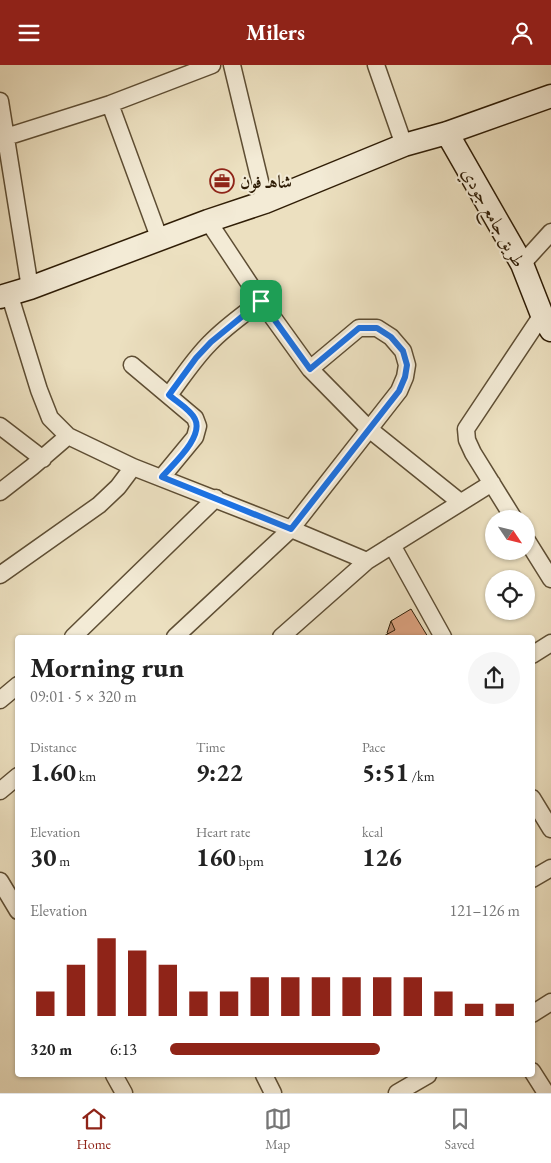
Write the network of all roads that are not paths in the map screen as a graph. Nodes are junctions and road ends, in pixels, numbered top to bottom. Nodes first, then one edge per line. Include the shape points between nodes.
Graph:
1 (212, 65) edge
2 (232, 65) edge
3 (376, 65) edge
4 (551, 96) edge
5 (0, 101) edge
6 (110, 104) junction
7 (447, 133) junction
8 (3, 138) edge
9 (404, 145) junction
10 (265, 202) junction
11 (208, 221) junction
12 (551, 232) edge
13 (160, 240) junction
14 (522, 265) junction
15 (13, 293) edge
16 (261, 301) junction
17 (546, 323) edge
18 (132, 365) dead end
19 (310, 369) junction
20 (169, 395) junction
21 (0, 426) edge
22 (369, 429) junction
23 (68, 436) junction
24 (43, 459) junction
25 (133, 467) junction
26 (162, 477) junction
27 (492, 483) junction
28 (0, 492) edge
29 (216, 499) junction
30 (460, 502) junction
31 (508, 510) edge
32 (291, 529) junction
33 (392, 545) junction
34 (535, 553) edge
35 (367, 561) junction
36 (0, 575) edge
37 (551, 579) edge
38 (84, 634) edge
39 (177, 635) edge
40 (283, 635) edge
41 (442, 635) edge
42 (551, 643) edge
43 (535, 653) edge
44 (15, 687) edge
45 (0, 699) edge
46 (15, 778) edge
47 (0, 791) edge
48 (535, 803) edge
49 (551, 829) edge
50 (551, 868) edge
51 (535, 877) edge
52 (0, 881) edge
53 (15, 906) edge
54 (551, 1002) edge
55 (535, 1011) edge
56 (535, 1076) edge
57 (265, 1077) edge
58 (425, 1077) edge
59 (273, 1093) edge
60 (397, 1093) edge
61 (546, 1093) edge

1 - 6 street
2 - 10 street
3 - 9 street
4 - 7 main road
5 - 8 street
6 - 8 street
6 - 13 street
7 - 9 main road
7 - 14 main road, طريق جامع جودي
8 - 15 street
9 - 10 main road
10 - 11 main road
11 - 13 main road
11 - 16 street
12 - 14 street
13 - 15 main road
14 - 17 main road, طريق جامع جودي
15 - 23 street via 39,390 50,418
16 - 19 street
16 - 20 street via 211,342
17 - 27 street via 466,429 473,453
18 - 20 street
19 - 22 street
19 - 22 street via 359,328 377,328 391,337 403,351 407,365 405,377 399,391
20 - 26 street via 195,417 198,426 195,437
21 - 24 street
22 - 30 street
22 - 32 street
23 - 24 street
23 - 25 street
24 - 28 street
25 - 26 street
25 - 36 street via 99,505
26 - 29 street
27 - 30 street
27 - 31 street
29 - 32 street
29 - 38 street
30 - 33 street
32 - 35 street
32 - 39 street
33 - 35 street
33 - 41 street
34 - 37 street
35 - 40 street
42 - 43 street
44 - 45 street
46 - 47 street
48 - 49 street
50 - 51 street
52 - 53 street
54 - 55 street
56 - 61 street
57 - 59 street
58 - 60 street

